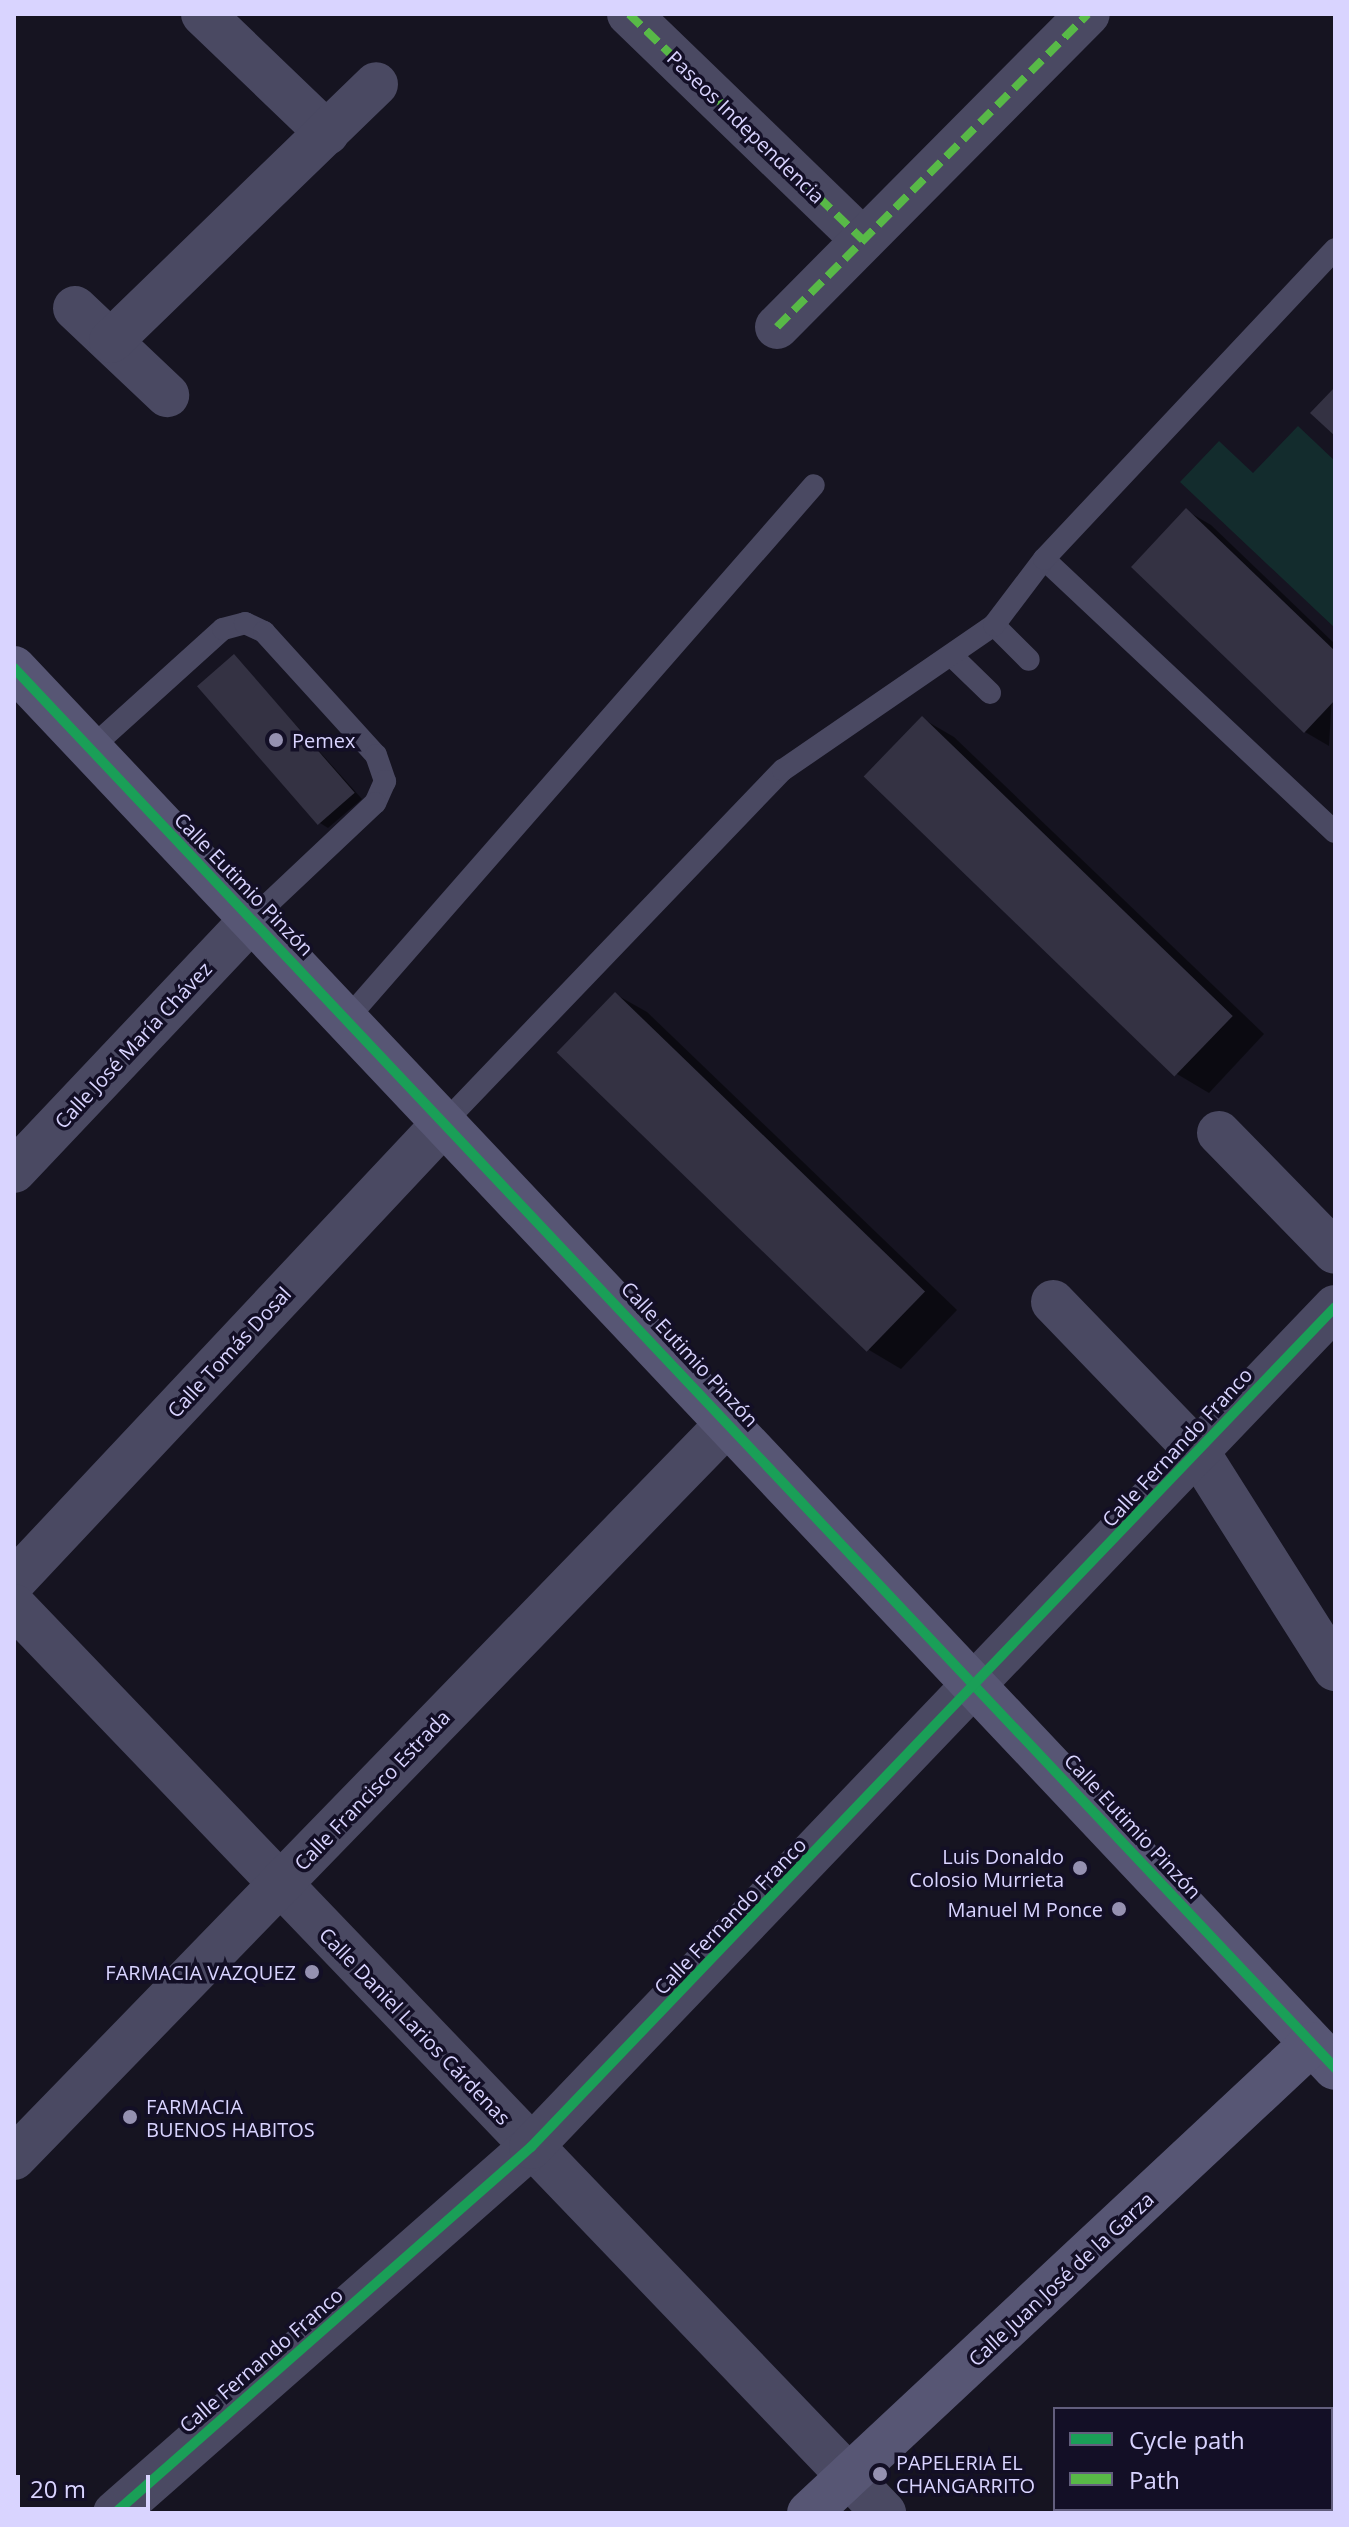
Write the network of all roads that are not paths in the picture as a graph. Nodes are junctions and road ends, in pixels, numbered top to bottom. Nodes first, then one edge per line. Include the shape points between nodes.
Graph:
1 (203, 14) edge
2 (629, 14) edge
3 (1088, 14) edge
4 (376, 84) dead end
5 (327, 133) junction
6 (863, 240) junction
7 (1335, 249) edge
8 (75, 308) dead end
9 (777, 327) dead end
10 (111, 341) junction
11 (167, 395) dead end
12 (814, 485) dead end
13 (1044, 559) junction
14 (994, 625) junction
15 (952, 656) junction
16 (1029, 660) dead end
17 (14, 668) edge
18 (990, 693) dead end
19 (90, 749) junction
20 (1331, 819) edge
21 (252, 919) junction
22 (347, 1019) junction
23 (445, 1122) junction
24 (1219, 1133) dead end
25 (14, 1171) edge
26 (1335, 1252) edge
27 (1053, 1302) dead end
28 (1335, 1307) edge
29 (729, 1422) junction
30 (1197, 1451) junction
31 (14, 1581) edge
32 (14, 1606) edge
33 (1335, 1669) edge
34 (978, 1686) junction
35 (280, 1885) junction
36 (1323, 2056) edge
37 (531, 2147) junction
38 (14, 2158) edge
39 (848, 2479) junction
40 (115, 2513) edge
41 (809, 2513) edge
42 (884, 2513) edge

1 - 5 street
2 - 6 street, Paseos Independencia
3 - 6 street
4 - 5 street
5 - 10 street
6 - 9 street
7 - 13 lane
8 - 10 street
10 - 11 street
12 - 22 lane
13 - 14 lane
13 - 20 lane
14 - 15 lane
14 - 16 lane
15 - 18 lane
15 - 23 lane via 783,770
17 - 19 street, Calle Eutimio Pinzón
19 - 21 street, Calle Eutimio Pinzón
19 - 21 lane via 223,629 245,623 264,632 376,755 385,781 375,803
21 - 22 street, Calle Eutimio Pinzón
21 - 25 street, Calle José María Chávez
22 - 23 street, Calle Eutimio Pinzón
23 - 29 street, Calle Eutimio Pinzón
23 - 31 street, Calle Tomás Dosal
24 - 26 street
27 - 30 street
28 - 30 street, Calle Fernando Franco
29 - 34 street, Calle Eutimio Pinzón
29 - 35 street, Calle Francisco Estrada
30 - 33 street
30 - 34 street, Calle Fernando Franco
32 - 35 street, Calle Daniel Larios Cárdenas
34 - 36 street, Calle Eutimio Pinzón
34 - 37 street, Calle Fernando Franco
35 - 37 street, Calle Daniel Larios Cárdenas
35 - 38 street, Calle Francisco Estrada
36 - 39 street, Calle Juan José de la Garza
37 - 39 street, Calle Daniel Larios Cárdenas
37 - 40 street, Calle Fernando Franco
39 - 41 street, Calle Juan José de la Garza
39 - 42 street, Calle Daniel Larios Cárdenas

